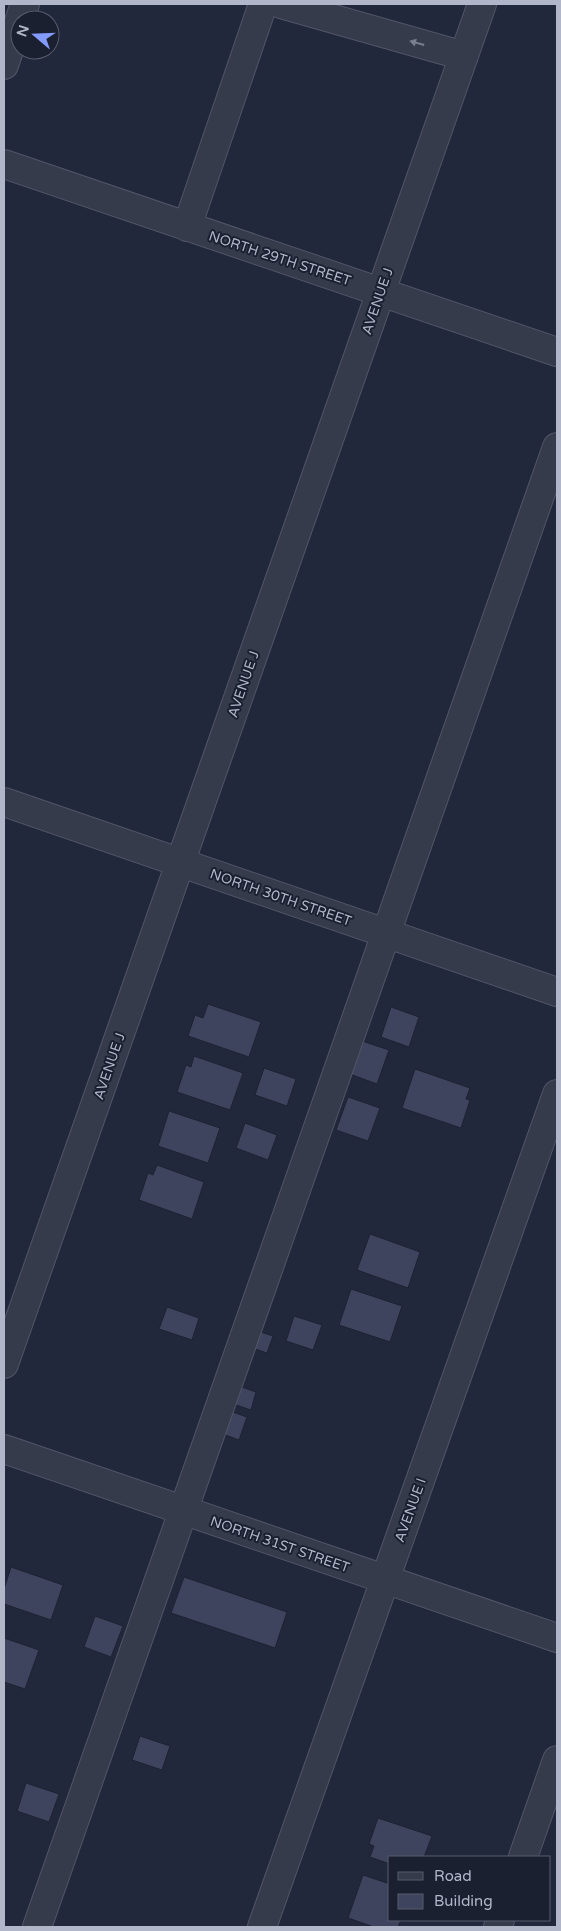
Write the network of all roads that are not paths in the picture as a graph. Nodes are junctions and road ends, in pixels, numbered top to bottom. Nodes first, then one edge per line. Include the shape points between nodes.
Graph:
1 (25, 4) edge
2 (263, 4) edge
3 (281, 4) edge
4 (482, 4) edge
5 (464, 56) junction
6 (4, 65) edge
7 (4, 164) edge
8 (186, 227) junction
9 (380, 291) junction
10 (557, 352) edge
11 (557, 447) edge
12 (4, 802) edge
13 (180, 863) junction
14 (388, 934) junction
15 (557, 992) edge
16 (557, 1094) edge
17 (4, 1364) edge
18 (4, 1449) edge
19 (185, 1511) junction
20 (385, 1579) junction
21 (557, 1638) edge
22 (557, 1760) edge
23 (523, 1856) edge
24 (37, 1927) edge
25 (262, 1927) edge

1 - 6 street
2 - 8 street
5 -> 3 street
4 - 5 street, AVENUE J
5 - 9 street, AVENUE J
7 - 8 street, NORTH 29TH STREET
8 - 9 street, NORTH 29TH STREET
9 - 10 street, NORTH 29TH STREET
9 - 13 street, AVENUE J
11 - 14 street
12 - 13 street, NORTH 30TH STREET
13 - 14 street, NORTH 30TH STREET
13 - 17 street, AVENUE J
14 - 15 street, NORTH 30TH STREET
14 - 19 street
16 - 20 street, AVENUE I
18 - 19 street, NORTH 31ST STREET
19 - 20 street, NORTH 31ST STREET
19 - 24 street
20 - 21 street, NORTH 31ST STREET
20 - 25 street, AVENUE I
22 - 23 street

